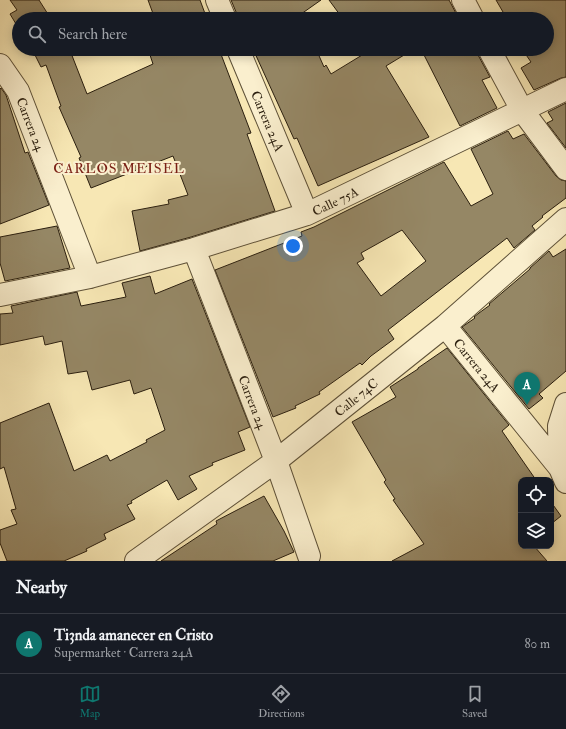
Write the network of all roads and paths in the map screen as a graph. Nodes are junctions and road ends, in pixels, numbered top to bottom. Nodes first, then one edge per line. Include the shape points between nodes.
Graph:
1 (217, 0) edge
2 (463, 0) edge
3 (222, 12) edge
4 (469, 12) edge
5 (241, 56) edge
6 (493, 56) edge
7 (0, 65) edge
8 (566, 89) edge
9 (522, 110) junction
10 (566, 169) edge
11 (307, 214) junction
12 (566, 219) edge
13 (194, 249) junction
14 (90, 277) junction
15 (0, 295) edge
16 (445, 326) junction
17 (566, 404) edge
18 (276, 461) junction
19 (563, 475) edge
20 (309, 556) dead end
21 (136, 561) edge

1 - 3 street
2 - 4 street
5 - 11 street, Carrera 24A
6 - 9 street
7 - 14 street, Carrera 24 via 18,91
8 - 9 street, Calle 75A
9 - 10 street
9 - 11 street, Calle 75A
11 - 13 street, Calle 75A
12 - 16 street, Calle 74C
13 - 14 street, Calle 75A
13 - 18 street, Carrera 24
14 - 15 street, Calle 75A
16 - 18 street, Calle 74C
16 - 19 street, Carrera 24A
17 - 19 street via 559,426
18 - 20 street, Carrera 24
18 - 21 street, Calle 74C

